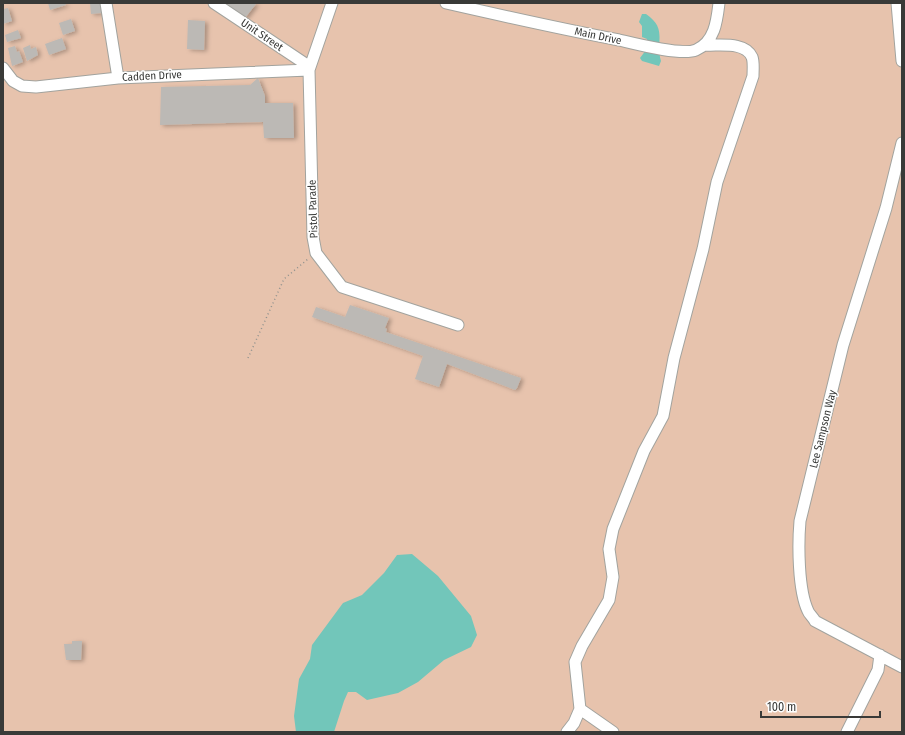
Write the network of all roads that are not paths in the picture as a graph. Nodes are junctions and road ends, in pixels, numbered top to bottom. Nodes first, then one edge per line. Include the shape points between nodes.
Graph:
1 (106, 3) edge
2 (214, 3) edge
3 (332, 3) edge
4 (446, 3) edge
5 (718, 3) edge
6 (897, 3) edge
7 (705, 45) junction
8 (902, 61) edge
9 (3, 68) edge
10 (310, 68) junction
11 (118, 78) junction
12 (902, 143) edge
13 (458, 325) dead end
14 (880, 655) junction
15 (902, 667) edge
16 (580, 709) junction
17 (567, 732) edge
18 (613, 732) edge
19 (847, 732) edge

1 - 11 lane
2 - 10 lane, Unit Street
3 - 10 lane, Pistol Parade
4 - 7 lane, Main Drive via 642,45 689,52
5 - 7 lane via 714,29
6 - 8 lane
7 - 16 lane via 740,46 748,51 753,58 752,76 717,182 703,249 674,358 663,416 644,451 613,529 609,549 613,577 609,600 575,662
9 - 11 lane, Cadden Drive via 13,81 22,86 36,87
10 - 11 lane, Cadden Drive
10 - 13 lane, Pistol Parade via 313,237 316,253 342,287
12 - 14 lane, Lee Sampson Way via 886,208 844,345 798,536 800,568 808,611 815,620
14 - 15 lane, Lee Sampson Way
14 - 19 lane via 878,670
16 - 17 lane
16 - 18 lane

